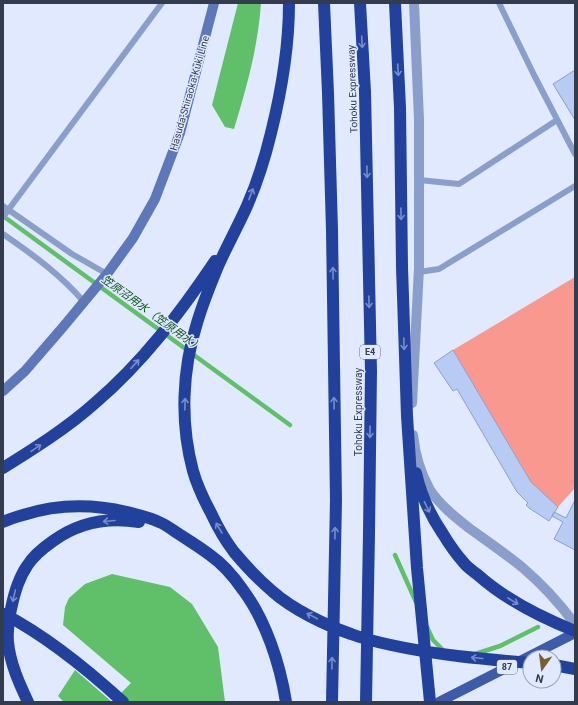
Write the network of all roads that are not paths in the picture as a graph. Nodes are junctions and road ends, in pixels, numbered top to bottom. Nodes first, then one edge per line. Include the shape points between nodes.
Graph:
1 (162, 3) edge
2 (214, 3) edge
3 (289, 3) edge
4 (324, 3) edge
5 (360, 3) edge
6 (395, 3) edge
7 (414, 3) edge
8 (499, 3) edge
9 (557, 120) junction
10 (575, 154) edge
11 (419, 180) junction
12 (575, 186) edge
13 (6, 208) edge
14 (3, 217) edge
15 (235, 230) junction
16 (3, 234) edge
17 (419, 272) junction
18 (107, 274) junction
19 (84, 302) junction
20 (3, 390) edge
21 (409, 442) junction
22 (3, 468) edge
23 (3, 522) edge
24 (175, 532) junction
25 (3, 613) edge
26 (575, 624) edge
27 (575, 632) edge
28 (522, 662) edge
29 (562, 666) edge
30 (575, 668) edge
31 (28, 702) edge
32 (123, 702) edge
33 (286, 702) edge
34 (332, 702) edge
35 (366, 702) edge
36 (430, 702) edge
37 (439, 702) edge

1 - 13 lane
2 - 18 main road, Hasuda-Shiraoka-Kuki Line via 180,133 155,199 133,238
15 -> 3 highway via 259,175 277,108 285,69
34 -> 4 highway via 336,500 332,230
5 -> 35 highway, Tohoku Expressway / E4 via 365,92 370,371
6 -> 21 highway
7 - 11 street
8 - 9 lane
9 - 10 lane
9 - 11 lane via 459,184
11 - 17 street
12 - 17 lane via 439,269
13 - 14 lane
13 - 18 lane via 72,254
22 -> 15 highway via 66,427 126,375 179,312
28 -> 15 highway via 414,650 353,635 324,623 273,592 233,550 217,526 194,471 187,440 184,410 185,377 197,323
16 - 19 lane via 35,256
17 - 26 street via 411,415 418,460 430,490 461,522 523,569 556,600
18 - 19 main road, Hasuda-Shiraoka-Kuki Line
19 - 20 main road, Hasuda-Shiraoka-Kuki Line via 25,371
21 -> 27 highway via 425,503 465,564 513,601
21 - 36 highway via 417,568
23 - 24 highway via 34,511 89,506 140,515 160,522
24 -> 31 highway via 138,522 111,520 85,524 42,548 27,566 16,587 8,624 12,664
24 - 33 highway via 211,555 244,590 260,618 272,647 283,682
25 - 32 highway via 58,648
27 - 37 main road, 87
29 - 30 highway

